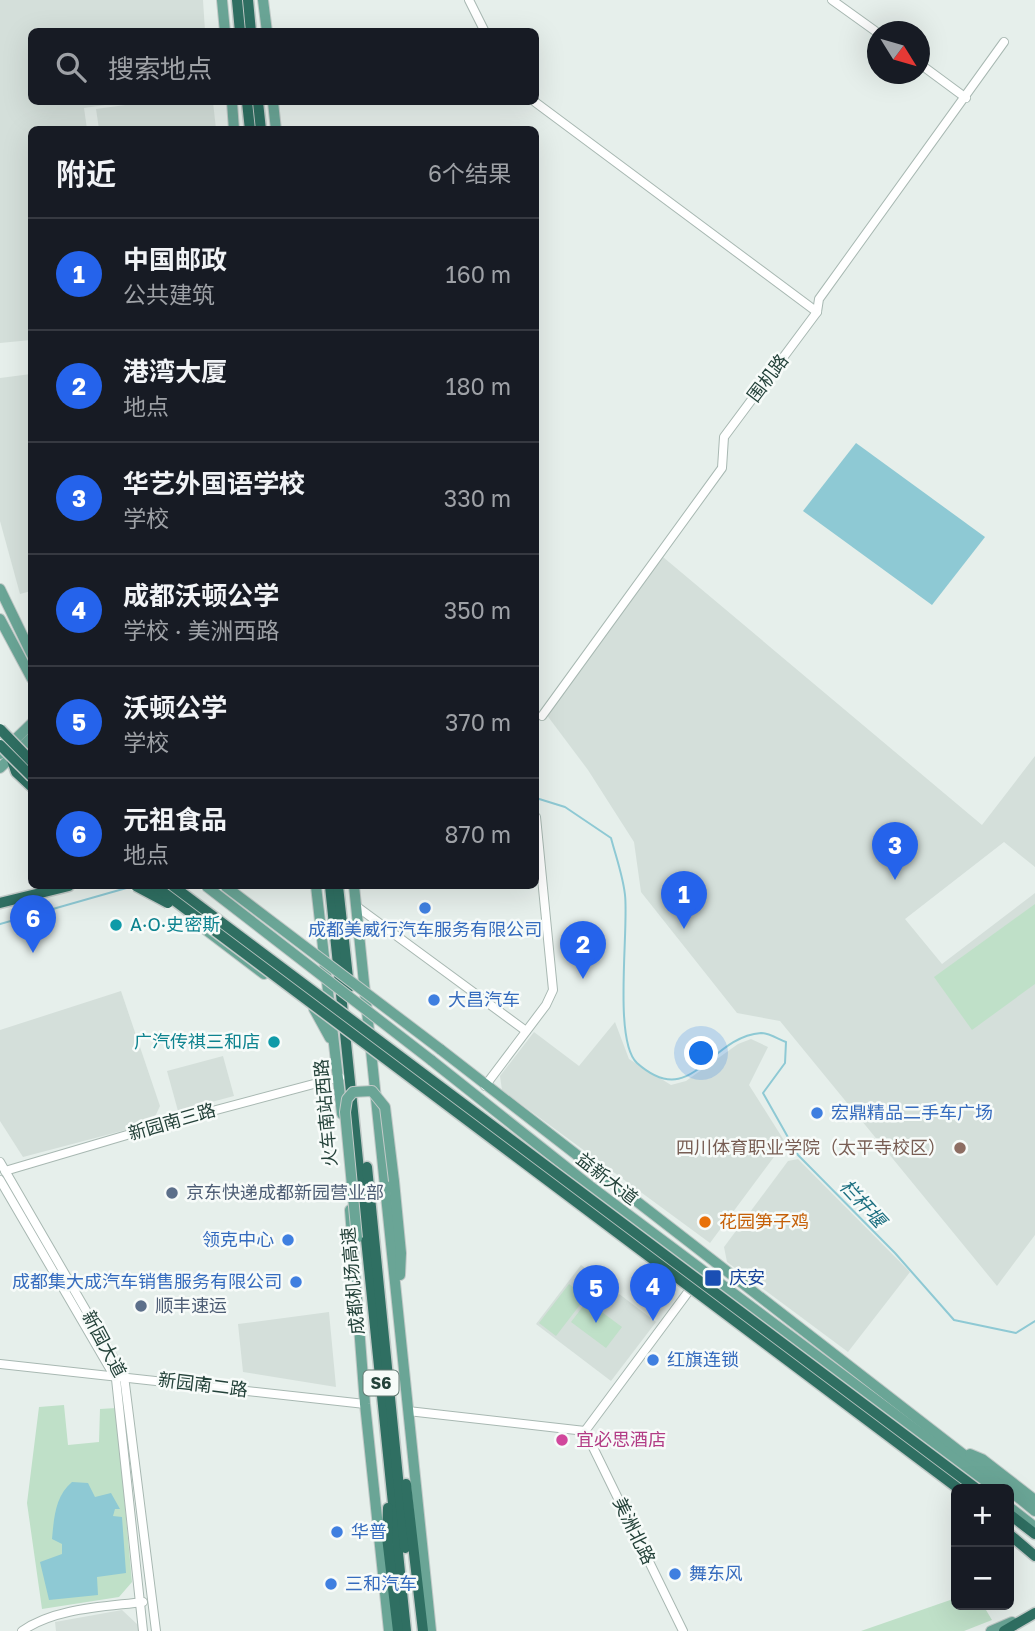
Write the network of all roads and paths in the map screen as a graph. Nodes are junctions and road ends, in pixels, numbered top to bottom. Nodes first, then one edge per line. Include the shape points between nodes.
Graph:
1 (222, 0) edge
2 (237, 0) edge
3 (248, 0) edge
4 (263, 0) edge
5 (469, 0) edge
6 (832, 0) edge
7 (867, 26) edge
8 (225, 28) edge
9 (240, 28) edge
10 (251, 28) edge
11 (266, 28) edge
12 (483, 28) edge
13 (1004, 42) dead end
14 (930, 72) edge
15 (967, 98) junction
16 (232, 105) edge
17 (247, 105) edge
18 (258, 105) edge
19 (273, 105) edge
20 (539, 105) edge
21 (234, 126) edge
22 (250, 126) edge
23 (261, 126) edge
24 (276, 126) edge
25 (817, 312) junction
26 (0, 589) edge
27 (0, 619) edge
28 (28, 646) edge
29 (28, 672) edge
30 (542, 716) dead end
31 (28, 728) edge
32 (0, 729) edge
33 (28, 741) edge
34 (0, 745) edge
35 (6, 756) edge
36 (28, 758) edge
37 (0, 768) edge
38 (28, 774) edge
39 (28, 783) edge
40 (539, 848) edge
41 (38, 889) edge
42 (45, 889) edge
43 (141, 889) edge
44 (157, 889) edge
45 (157, 889) edge
46 (177, 889) edge
47 (210, 889) edge
48 (229, 889) edge
49 (316, 889) edge
50 (330, 889) edge
51 (338, 889) edge
52 (354, 889) edge
53 (0, 895) edge
54 (0, 903) edge
55 (356, 906) junction
56 (210, 929) junction
57 (526, 1031) junction
58 (337, 1055) junction
59 (340, 1077) junction
60 (485, 1086) junction
61 (0, 1162) edge
62 (5, 1171) junction
63 (0, 1180) edge
64 (366, 1188) junction
65 (706, 1259) junction
66 (703, 1271) junction
67 (398, 1303) junction
68 (358, 1317) junction
69 (0, 1364) edge
70 (113, 1375) junction
71 (124, 1376) junction
72 (390, 1389) junction
73 (365, 1404) junction
74 (408, 1410) junction
75 (585, 1430) junction
76 (388, 1449) junction
77 (955, 1452) junction
78 (952, 1484) edge
79 (970, 1484) edge
80 (980, 1484) edge
81 (990, 1484) edge
82 (1000, 1484) edge
83 (1027, 1504) edge
84 (1014, 1511) edge
85 (1035, 1511) edge
86 (1014, 1518) edge
87 (1035, 1520) edge
88 (1035, 1527) edge
89 (1014, 1532) edge
90 (1035, 1534) edge
91 (1014, 1538) edge
92 (1035, 1547) edge
93 (1035, 1556) edge
94 (153, 1601) junction
95 (141, 1602) junction
96 (1035, 1613) edge
97 (22, 1631) edge
98 (144, 1631) edge
99 (156, 1631) edge
100 (389, 1631) edge
101 (398, 1631) edge
102 (406, 1631) edge
103 (413, 1631) edge
104 (423, 1631) edge
105 (431, 1631) edge
106 (683, 1631) edge
107 (990, 1631) edge
108 (1004, 1631) edge

1 - 8 main road
2 - 9 highway
3 - 10 highway
4 - 11 main road
5 - 12 street
6 - 7 street
13 - 15 street, 围机路
14 - 15 street
15 - 25 street, 围机路 via 819,299
16 - 21 main road
17 - 22 highway
18 - 23 highway
19 - 24 main road
20 - 25 street
25 - 30 street, 围机路 via 724,437 722,468
26 - 28 main road
27 - 29 main road
31 - 35 main road
32 - 36 highway, bridge
33 - 37 main road
34 - 35 highway, bridge
35 - 38 highway, bridge
35 - 39 highway
40 - 57 street via 553,990
41 - 53 highway
42 - 54 highway
43 - 56 highway, bridge
44 - 56 highway, bridge
45 - 58 main road via 237,955 316,1010
46 - 79 highway, bridge
47 - 66 main road, 益新大道, bridge
48 - 60 main road, 益新大道, bridge
49 - 58 main road, 火车南站西路 / S6
50 - 64 highway, 成都机场高速 / S6
51 - 64 highway, 成都机场高速 / S6
52 - 55 main road
55 - 57 street
55 - 67 main road
56 - 78 highway, bridge
57 - 60 street
58 - 59 main road, 火车南站西路 / S6
59 - 62 street, 新园南三路
59 - 68 main road, 火车南站西路 / S6
60 - 65 main road, 益新大道
61 - 62 street, 新园大道
62 - 71 street, 新园大道
63 - 70 street, 新园大道
64 - 72 highway, 成都机场高速 / S6
64 - 76 highway, 成都机场高速 / S6
65 - 66 street
65 - 77 main road, 益新大道
66 - 75 street
66 - 77 main road, 益新大道
67 - 68 main road, bridge via 401,1253 383,1103 366,1089 353,1092 345,1112 358,1238
67 - 74 main road
68 - 73 main road, 火车南站西路 / S6
69 - 70 street, 新园南二路
70 - 71 street, 新园南二路
70 - 95 street, 新园大道
71 - 73 street, 新园南二路
71 - 94 street, 新园大道
72 - 103 highway, 成都机场高速 / S6
72 - 104 highway
73 - 100 main road, 火车南站西路 / S6
74 - 75 street
74 - 105 main road
75 - 106 street, 美洲北路
76 - 101 highway via 387,1536
76 - 102 highway, 成都机场高速 / S6
77 - 80 main road via 956,1465
77 - 81 main road, 益新大道
77 - 82 main road, 益新大道
77 - 83 main road via 982,1459
83 - 85 main road, 益新大道
83 - 87 main road, 益新大道
84 - 88 main road
86 - 90 highway
89 - 92 highway
91 - 93 highway
94 - 95 street
94 - 99 street, 新园大道
95 - 97 street via 76,1611 35,1622
95 - 98 street, 新园大道
96 - 107 main road
96 - 108 highway

